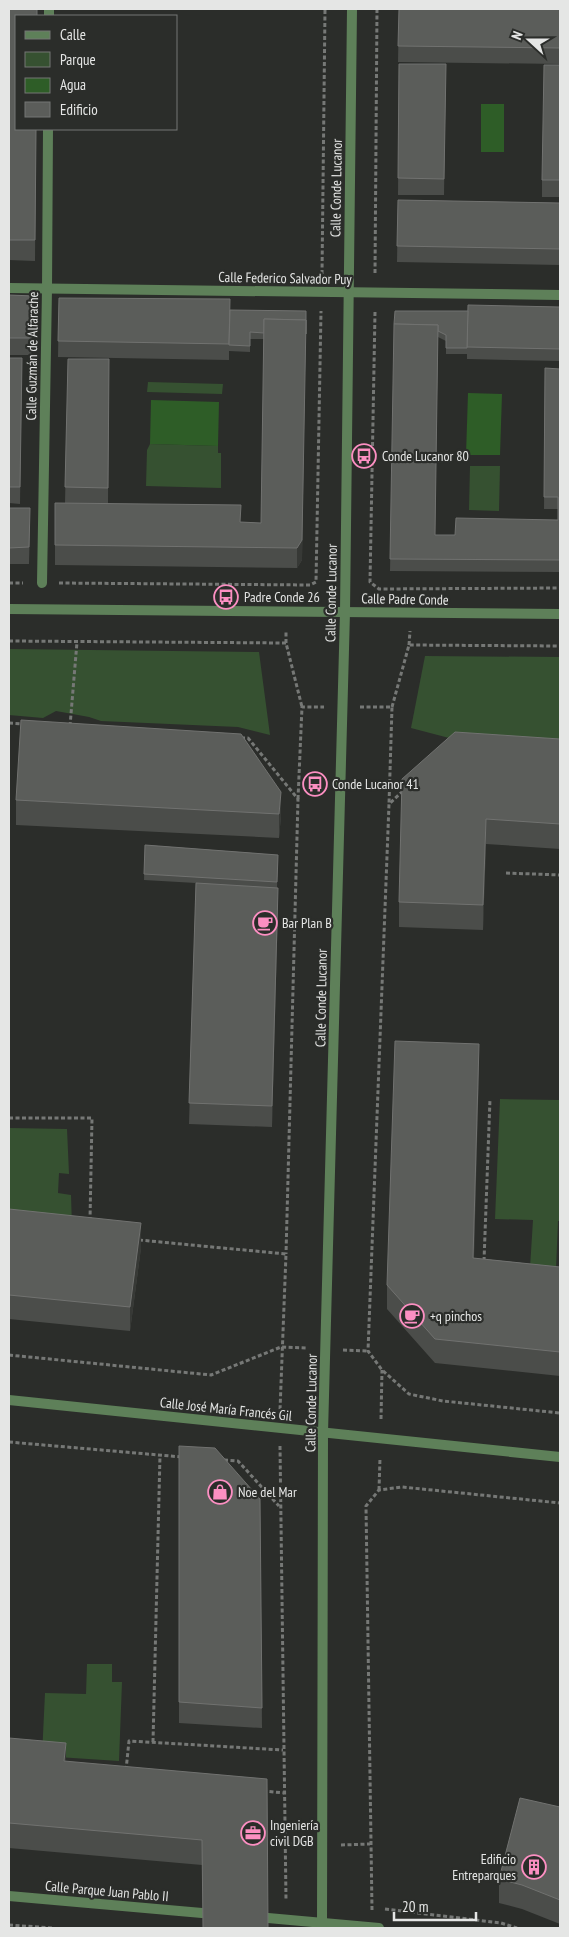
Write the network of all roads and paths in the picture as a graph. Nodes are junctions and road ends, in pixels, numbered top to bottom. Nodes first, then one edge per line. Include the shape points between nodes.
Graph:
1 (325, 9) edge
2 (352, 9) edge
3 (48, 130) edge
4 (9, 288) edge
5 (47, 289) junction
6 (322, 292) junction
7 (348, 292) junction
8 (560, 295) edge
9 (42, 583) joint
10 (560, 588) edge
11 (379, 589) dead end
12 (9, 609) edge
13 (345, 612) junction
14 (560, 614) edge
15 (9, 642) edge
16 (77, 642) junction
17 (560, 646) edge
18 (302, 707) dead end
19 (392, 707) dead end
20 (9, 723) edge
21 (26, 724) edge
22 (61, 726) edge
23 (238, 738) edge
24 (409, 786) edge
25 (506, 873) dead end
26 (560, 875) edge
27 (490, 1099) dead end
28 (9, 1118) edge
29 (90, 1226) edge
30 (139, 1240) edge
31 (286, 1254) junction
32 (484, 1266) edge
33 (281, 1347) junction
34 (9, 1355) edge
35 (9, 1400) edge
36 (560, 1413) edge
37 (280, 1428) junction
38 (323, 1433) junction
39 (9, 1442) edge
40 (160, 1455) junction
41 (560, 1457) edge
42 (189, 1458) edge
43 (219, 1460) edge
44 (560, 1503) edge
45 (279, 1506) junction
46 (153, 1742) junction
47 (283, 1750) junction
48 (116, 1766) edge
49 (126, 1767) junction
50 (126, 1774) edge
51 (254, 1790) edge
52 (284, 1793) junction
53 (9, 1896) edge
54 (372, 1907) junction
55 (202, 1913) edge
56 (268, 1918) edge
57 (286, 1920) junction
58 (10, 1926) edge
59 (322, 1926) edge
60 (53, 1928) edge
61 (372, 1928) edge
62 (379, 1928) edge
63 (517, 1928) edge

1 - 6 path
2 - 7 street, Calle Conde Lucanor
3 - 5 street, Calle Guzmán de Alfarache
4 - 5 street, Calle Federico Salvador Puy
5 - 6 street, Calle Federico Salvador Puy
5 - 9 street, Calle Guzmán de Alfarache
6 - 7 street, Calle Federico Salvador Puy
6 - 9 path via 316,582 310,585
7 - 8 street, Calle Federico Salvador Puy
7 - 13 street, Calle Conde Lucanor
10 - 11 path
12 - 13 street, Calle Padre Conde
13 - 14 street, Calle Padre Conde
13 - 38 street, Calle Conde Lucanor
15 - 16 path
16 - 18 path via 286,643
16 - 22 path via 70,727
17 - 19 path via 409,645
20 - 21 path
23 - 31 path via 248,738 298,799
24 - 36 path via 389,804 368,1351 382,1370 409,1394 443,1401
25 - 26 path
27 - 32 path
28 - 29 path via 92,1118
30 - 31 path
31 - 33 path
33 - 34 path via 211,1374
33 - 37 path
35 - 37 street, Calle José María Francés Gil
37 - 38 street, Calle José María Francés Gil
37 - 45 path
38 - 41 street, Calle José María Francés Gil
38 - 59 street, Calle Conde Lucanor
39 - 40 path
40 - 42 path
40 - 46 path
43 - 45 path via 238,1461
44 - 54 path via 402,1487 380,1490 366,1506
45 - 47 path
46 - 47 path
46 - 49 path via 129,1740
47 - 52 path
48 - 49 path
49 - 50 path
51 - 52 path
52 - 57 path
53 - 55 street, Calle Parque Juan Pablo II
54 - 61 path
54 - 63 path via 501,1923
56 - 57 street
57 - 59 street
58 - 60 path
59 - 61 street
61 - 62 street

